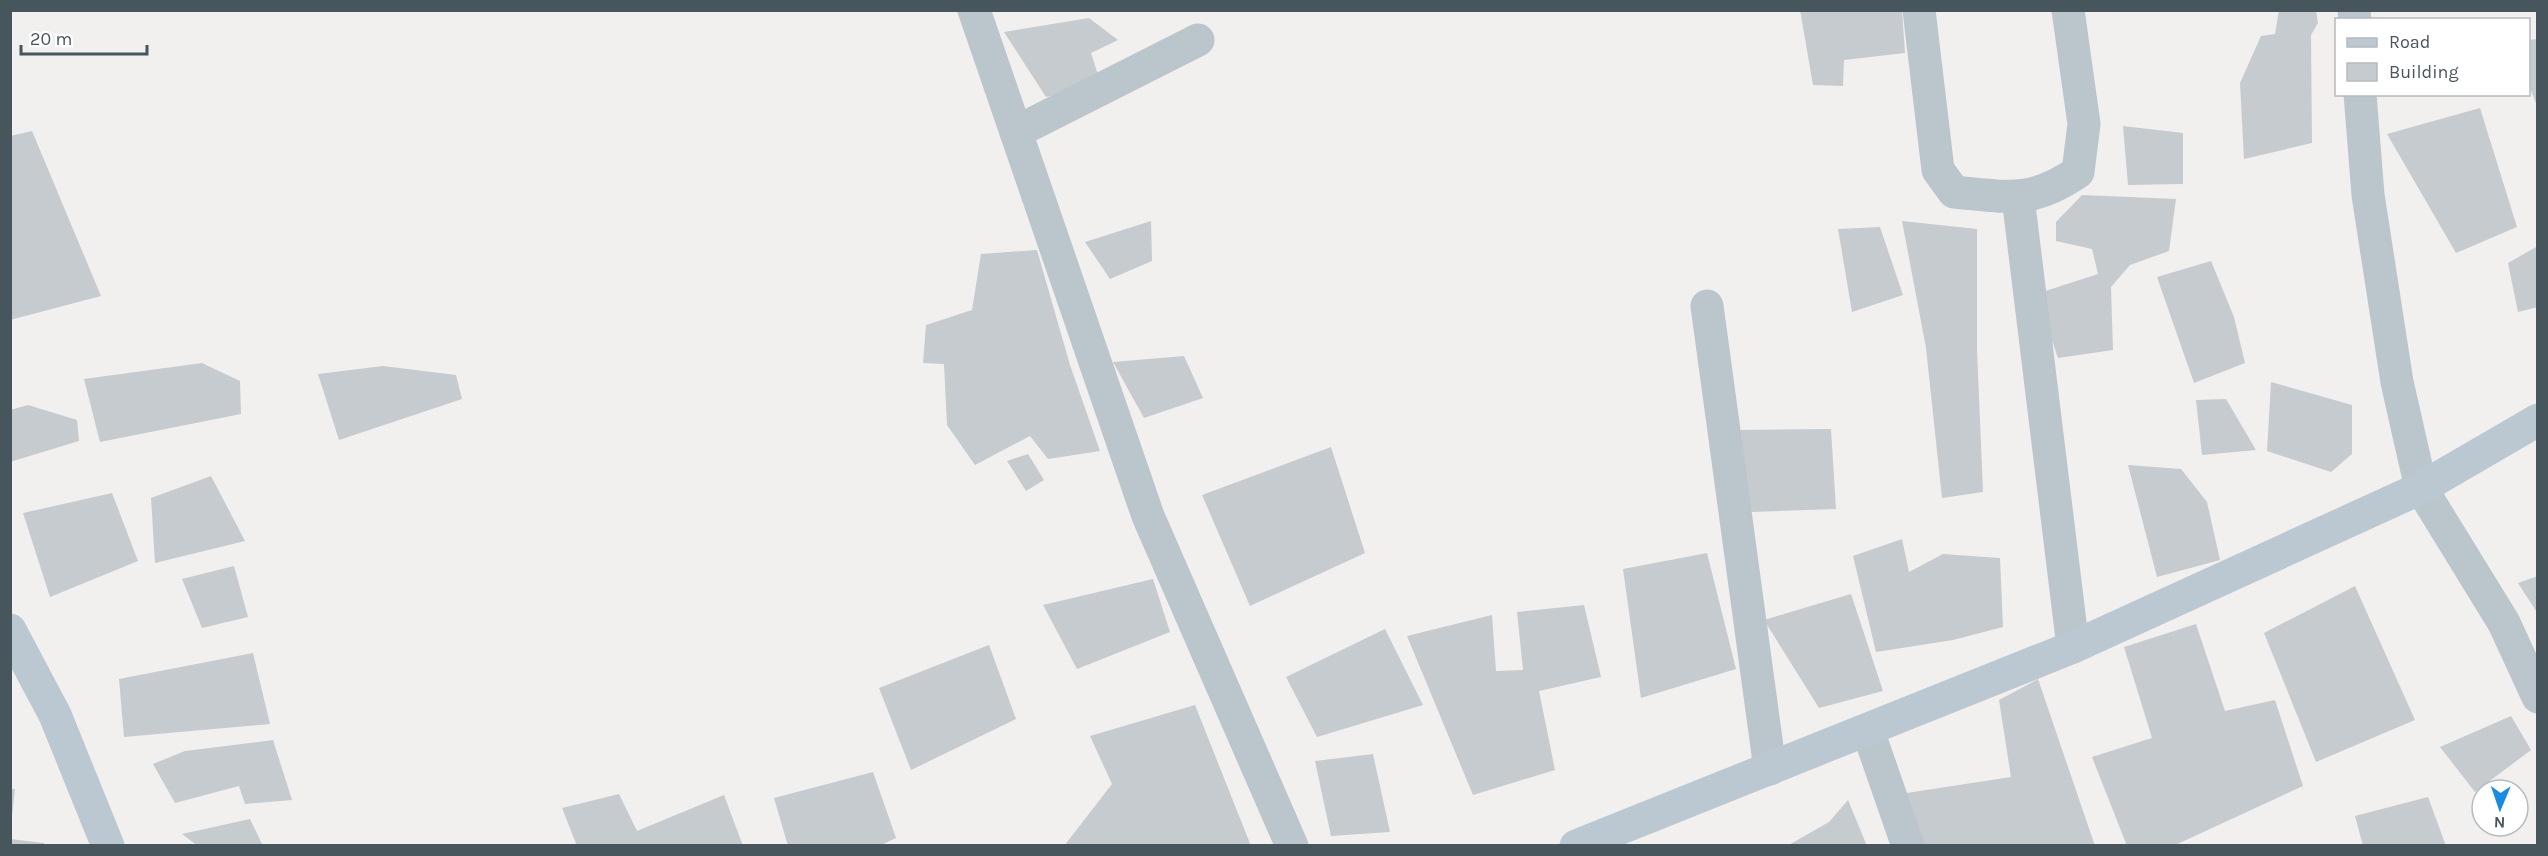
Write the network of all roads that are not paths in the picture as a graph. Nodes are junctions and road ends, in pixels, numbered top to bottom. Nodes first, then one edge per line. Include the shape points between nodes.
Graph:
1 (974, 10) edge
2 (1919, 10) edge
3 (2068, 10) edge
4 (1198, 40) dead end
5 (2361, 96) edge
6 (1016, 132) junction
7 (2018, 197) junction
8 (1707, 306) dead end
9 (2538, 420) edge
10 (2421, 488) junction
11 (10, 630) edge
12 (2073, 647) junction
13 (2538, 697) edge
14 (1868, 731) junction
15 (1770, 769) junction
16 (108, 846) edge
17 (1292, 846) edge
18 (1576, 846) edge
19 (1908, 846) edge

1 - 6 street
2 - 7 street via 1938,170 1954,192
3 - 7 street via 2084,124 2078,172 2053,189
4 - 6 street
5 - 10 street via 2368,195 2377,254 2397,382
6 - 17 street via 1148,516
7 - 12 street
8 - 15 street
9 - 10 street
10 - 12 street
10 - 13 street via 2504,623
11 - 16 street via 54,715
12 - 14 street
14 - 15 street
14 - 19 street
15 - 18 street

